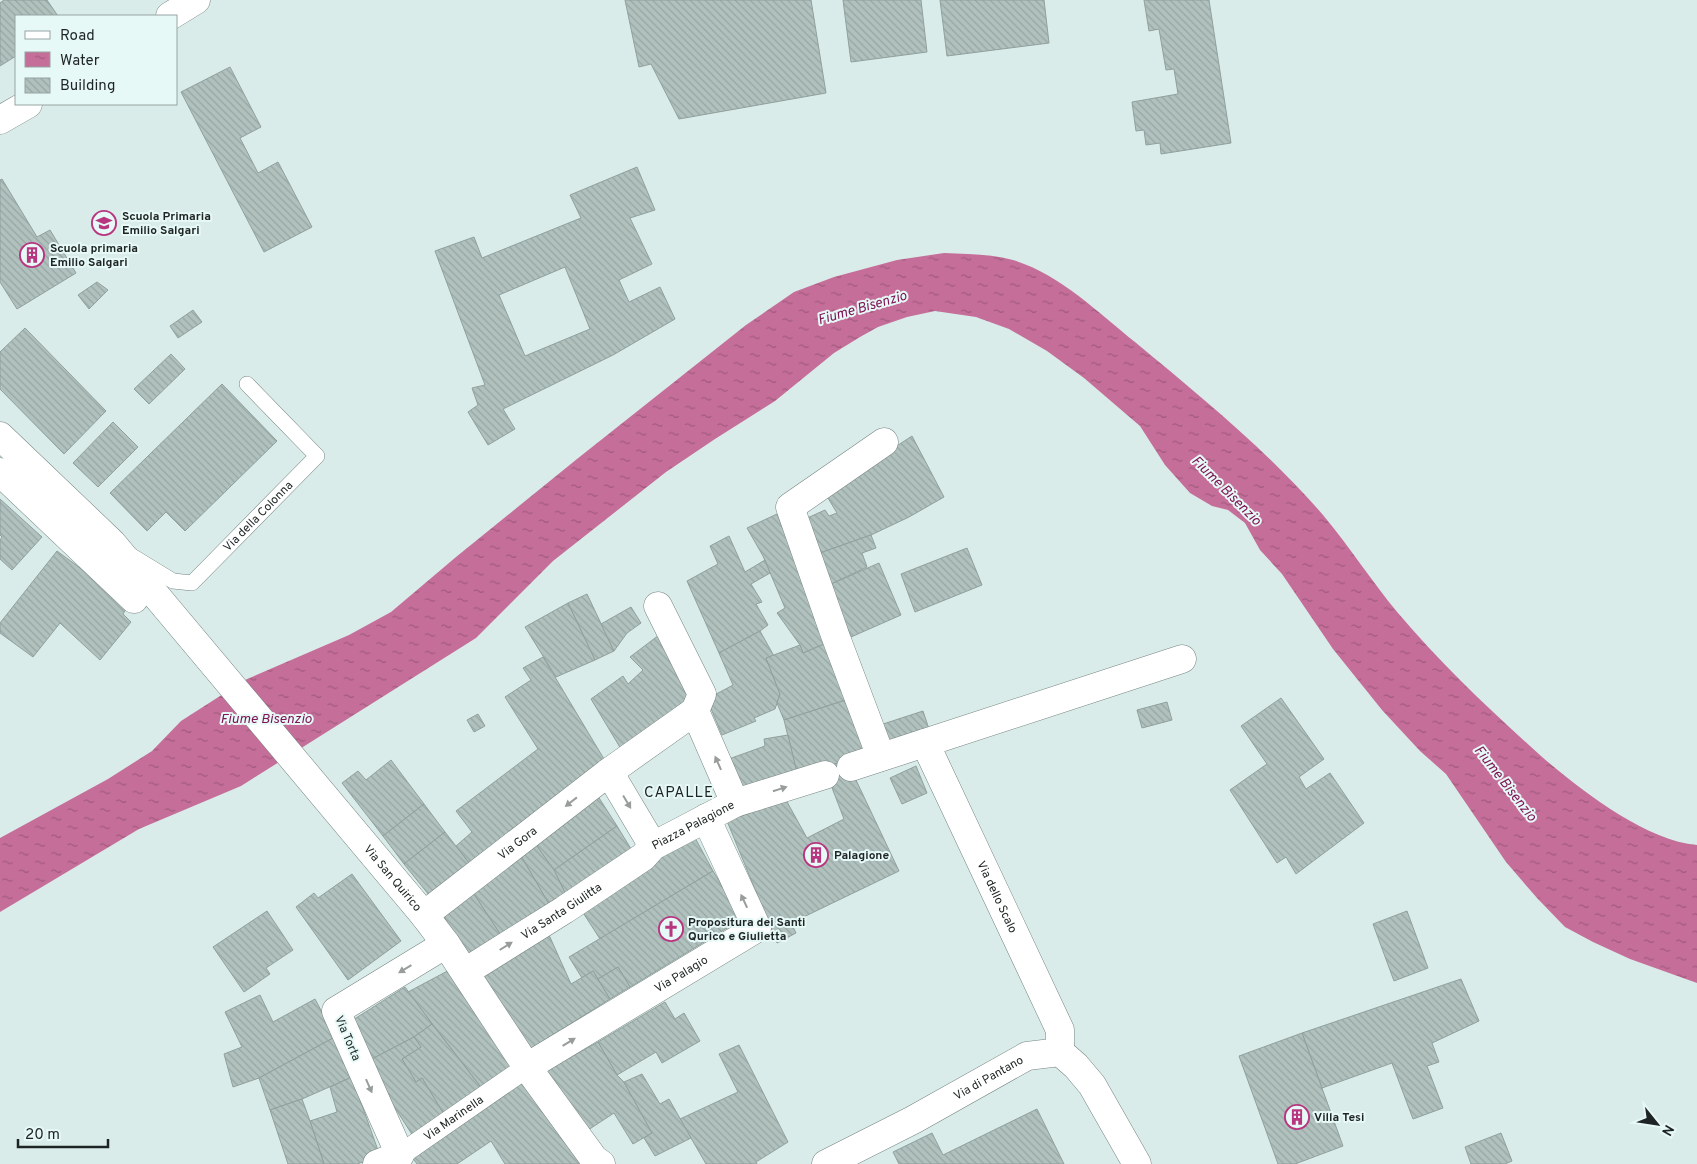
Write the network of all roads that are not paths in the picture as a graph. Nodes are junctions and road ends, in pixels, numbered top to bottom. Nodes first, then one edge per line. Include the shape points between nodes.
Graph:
1 (196, 0) edge
2 (172, 15) edge
3 (26, 105) edge
4 (0, 120) edge
5 (247, 384) dead end
6 (0, 436) edge
7 (884, 442) dead end
8 (0, 472) edge
9 (112, 543) junction
10 (134, 599) dead end
11 (658, 606) dead end
12 (166, 607) joint
13 (1182, 659) dead end
14 (695, 711) junction
15 (925, 743) junction
16 (881, 757) junction
17 (851, 767) dead end
18 (609, 772) junction
19 (825, 775) dead end
20 (736, 803) junction
21 (706, 818) junction
22 (654, 846) junction
23 (424, 915) junction
24 (446, 944) junction
25 (465, 972) junction
26 (1060, 1052) junction
27 (527, 1067) junction
28 (389, 1160) edge
29 (600, 1164) edge
30 (826, 1164) edge
31 (1137, 1164) edge

1 - 2 street
3 - 4 street
5 - 9 lane, Via della Colonna via 317,456 192,583 174,581
6 - 9 street, Via della Colonna
7 - 16 street via 790,507
8 - 10 street
9 - 12 street, Via della Colonna
11 - 14 street via 702,694
12 - 23 street, Via San Quirico
13 - 15 street
14 - 18 street
20 -> 14 street, Piazza Palagione
15 - 16 street
15 - 26 street, Via dello Scalo via 1060,1030
16 - 17 street
18 -> 22 street, Piazza Palagione
18 -> 23 street, Via Gora
20 -> 19 street
20 - 21 street, Piazza Palagione
21 - 22 street, Piazza Palagione
27 -> 21 street, Via Palagio via 757,928
25 -> 22 street, Via Santa Giulitta via 564,910 643,857
23 - 24 street, Via San Quirico
24 - 25 street, Via San Quirico
24 -> 28 street, Via Torta via 336,1011
25 - 27 street, Via San Quirico
26 - 30 street, Via di Pantano via 1027,1056
26 - 31 street via 1092,1085
27 - 28 street, Via Marinella
27 - 29 street, Via San Quirico

